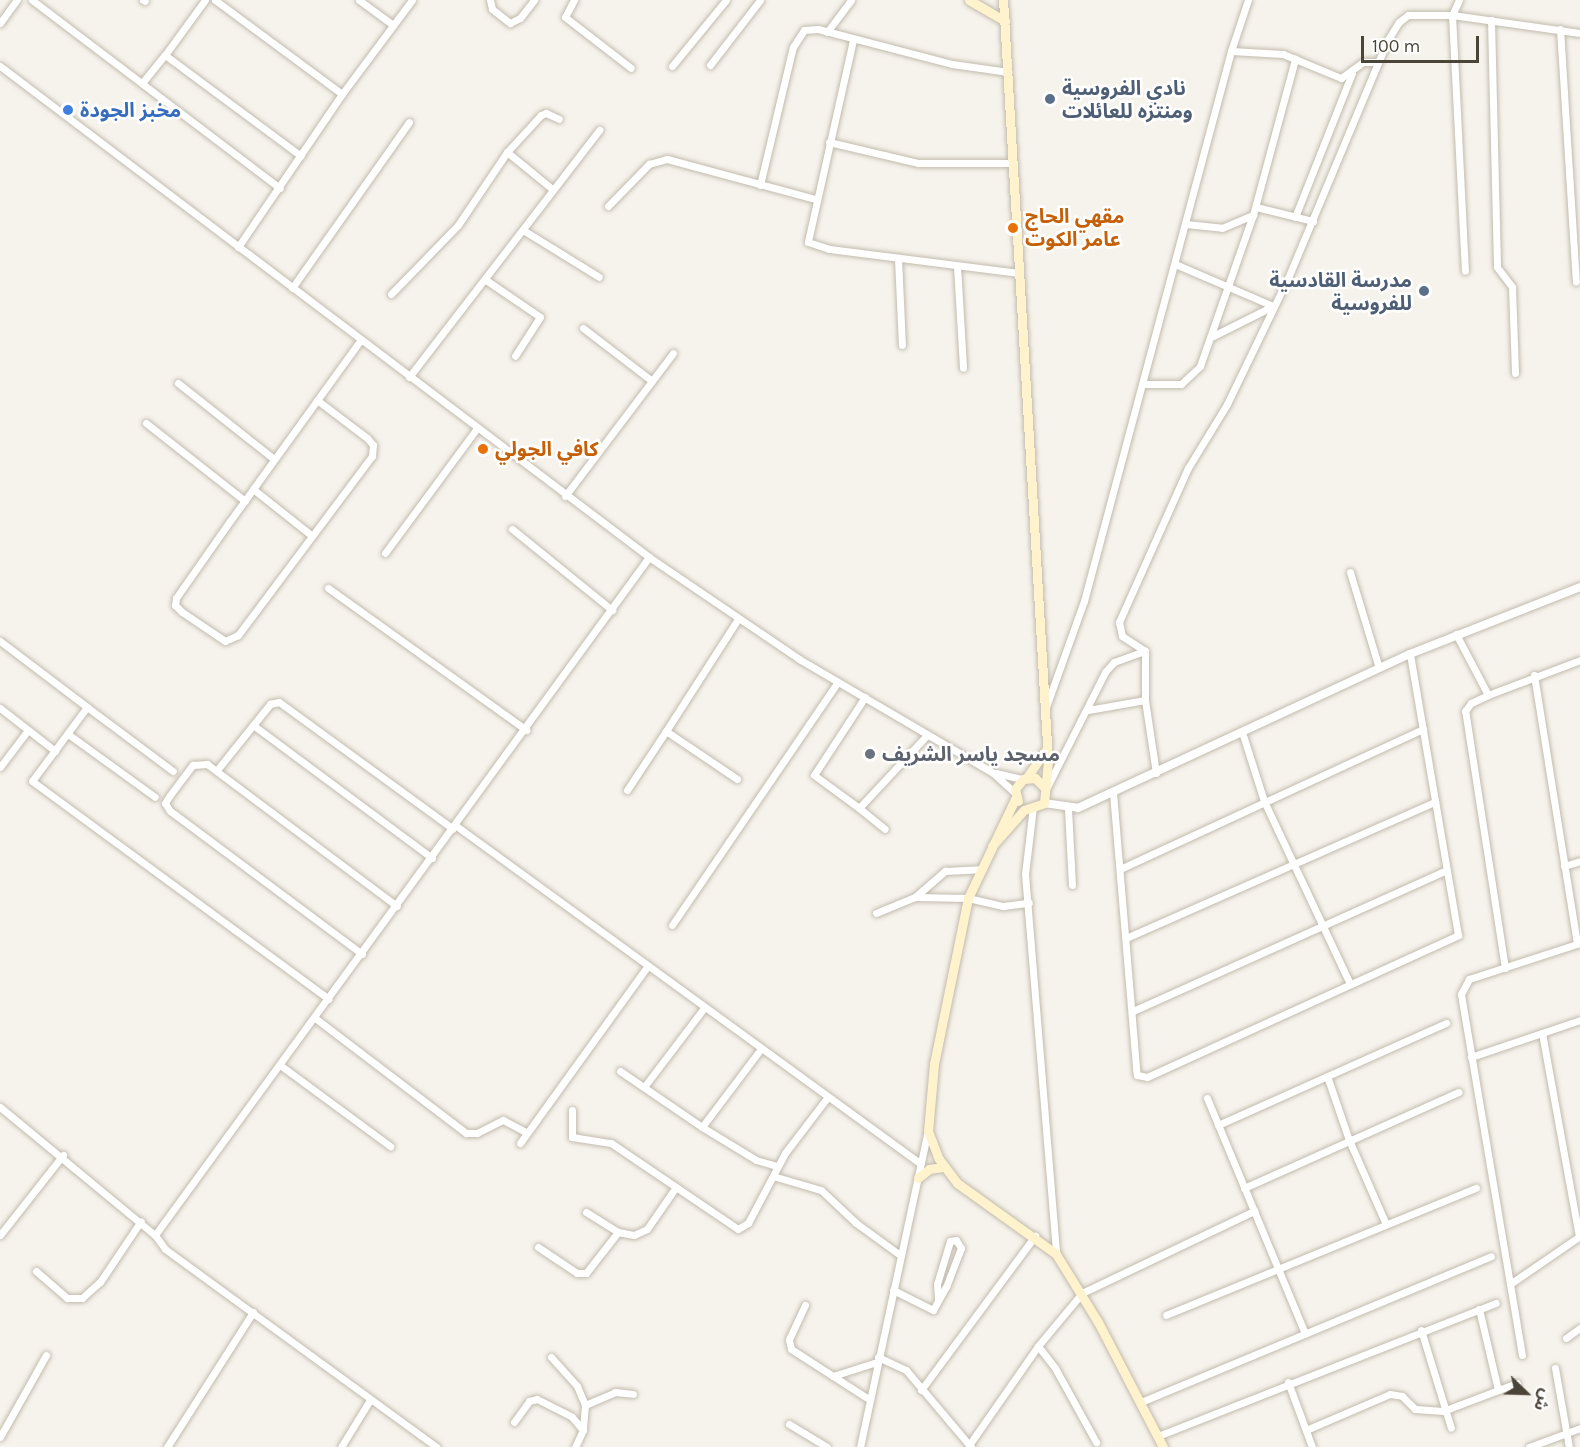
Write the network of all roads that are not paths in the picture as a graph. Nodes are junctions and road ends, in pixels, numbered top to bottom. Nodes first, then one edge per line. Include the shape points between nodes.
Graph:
1 (17, 0) edge
2 (32, 0) edge
3 (205, 0) edge
4 (216, 0) edge
5 (359, 0) edge
6 (412, 0) edge
7 (490, 0) edge
8 (534, 0) edge
9 (574, 0) edge
10 (726, 0) edge
11 (760, 0) edge
12 (851, 0) edge
13 (969, 0) edge
14 (1003, 0) edge
15 (1248, 0) edge
16 (1459, 0) edge
17 (1452, 15) junction
18 (1491, 20) junction
19 (1005, 21) junction
20 (0, 23) edge
21 (393, 25) junction
22 (1560, 29) junction
23 (827, 32) junction
24 (1580, 33) edge
25 (853, 39) junction
26 (1231, 51) junction
27 (165, 55) junction
28 (1294, 59) junction
29 (1378, 62) junction
30 (710, 65) dead end
31 (0, 66) edge
32 (672, 66) dead end
33 (631, 68) dead end
34 (1008, 72) junction
35 (1352, 74) junction
36 (142, 83) junction
37 (342, 94) junction
38 (559, 119) dead end
39 (409, 122) dead end
40 (599, 130) dead end
41 (829, 141) junction
42 (507, 152) junction
43 (301, 156) junction
44 (1014, 163) junction
45 (760, 185) junction
46 (280, 188) junction
47 (551, 188) junction
48 (815, 199) junction
49 (608, 206) dead end
50 (1256, 207) junction
51 (1253, 215) junction
52 (1295, 217) junction
53 (1313, 221) junction
54 (1186, 224) junction
55 (524, 230) junction
56 (238, 247) junction
57 (898, 258) junction
58 (1174, 264) junction
59 (957, 266) junction
60 (1465, 271) dead end
61 (1019, 273) junction
62 (599, 277) dead end
63 (486, 280) junction
64 (1576, 281) dead end
65 (292, 288) junction
66 (1229, 288) junction
67 (392, 294) dead end
68 (1273, 306) junction
69 (583, 328) dead end
70 (1214, 336) junction
71 (360, 341) junction
72 (902, 345) dead end
73 (672, 353) dead end
74 (515, 356) dead end
75 (963, 369) dead end
76 (1515, 373) dead end
77 (409, 377) junction
78 (652, 381) junction
79 (178, 383) dead end
80 (1144, 384) junction
81 (317, 400) junction
82 (146, 423) dead end
83 (477, 428) junction
84 (274, 459) junction
85 (253, 489) junction
86 (565, 496) junction
87 (245, 501) junction
88 (512, 529) dead end
89 (311, 535) junction
90 (385, 553) dead end
91 (649, 557) junction
92 (1350, 572) dead end
93 (1580, 587) edge
94 (328, 588) dead end
95 (612, 610) junction
96 (738, 619) junction
97 (1456, 634) junction
98 (0, 641) edge
99 (1145, 651) junction
100 (1410, 654) junction
101 (1580, 660) edge
102 (1380, 668) junction
103 (1534, 675) junction
104 (838, 681) junction
105 (1488, 695) junction
106 (865, 697) junction
107 (1145, 700) junction
108 (87, 707) junction
109 (1046, 707) junction
110 (0, 708) edge
111 (1088, 710) junction
112 (254, 725) junction
113 (526, 729) junction
114 (1423, 729) junction
115 (28, 730) junction
116 (666, 731) junction
117 (1242, 732) junction
118 (68, 734) junction
119 (927, 735) junction
120 (1047, 743) junction
121 (55, 751) junction
122 (0, 767) edge
123 (217, 770) junction
124 (173, 771) dead end
125 (993, 773) junction
126 (1156, 773) junction
127 (1025, 778) junction
128 (737, 779) dead end
129 (1044, 789) junction
130 (627, 790) dead end
131 (1113, 793) junction
132 (1015, 795) junction
133 (155, 797) dead end
134 (1264, 801) junction
135 (1435, 802) junction
136 (1044, 803) junction
137 (1031, 807) junction
138 (859, 808) junction
139 (1068, 809) junction
140 (454, 827) junction
141 (885, 830) dead end
142 (992, 846) junction
143 (432, 858) junction
144 (1580, 861) edge
145 (1291, 862) junction
146 (1564, 866) junction
147 (979, 868) junction
148 (1120, 869) junction
149 (1447, 870) junction
150 (1072, 885) dead end
151 (915, 897) junction
152 (968, 898) junction
153 (1029, 903) junction
154 (397, 906) junction
155 (876, 913) dead end
156 (672, 925) dead end
157 (1322, 926) junction
158 (1126, 938) junction
159 (1578, 944) edge
160 (362, 954) junction
161 (647, 967) junction
162 (1505, 968) junction
163 (1349, 982) junction
164 (329, 999) junction
165 (704, 1008) junction
166 (1132, 1011) junction
167 (315, 1018) junction
168 (1580, 1020) edge
169 (1446, 1023) dead end
170 (1542, 1033) junction
171 (760, 1050) junction
172 (1471, 1057) junction
173 (280, 1065) junction
174 (620, 1071) dead end
175 (1327, 1076) junction
176 (644, 1087) junction
177 (1459, 1092) dead end
178 (826, 1098) junction
179 (1207, 1098) dead end
180 (0, 1107) edge
181 (572, 1110) dead end
182 (1218, 1125) junction
183 (702, 1127) junction
184 (928, 1131) junction
185 (527, 1133) junction
186 (1349, 1140) junction
187 (520, 1143) dead end
188 (390, 1146) dead end
189 (63, 1155) junction
190 (921, 1164) junction
191 (777, 1166) junction
192 (944, 1167) junction
193 (774, 1176) junction
194 (918, 1178) junction
195 (676, 1187) junction
196 (1244, 1188) junction
197 (1476, 1188) dead end
198 (1254, 1210) junction
199 (586, 1212) dead end
200 (141, 1221) junction
201 (1385, 1222) junction
202 (618, 1232) junction
203 (0, 1234) edge
204 (155, 1235) junction
205 (1035, 1236) junction
206 (1579, 1236) edge
207 (538, 1247) dead end
208 (1056, 1254) junction
209 (900, 1255) junction
210 (1491, 1256) dead end
211 (1277, 1268) junction
212 (36, 1271) dead end
213 (1510, 1284) junction
214 (893, 1290) junction
215 (1082, 1293) junction
216 (938, 1300) junction
217 (1496, 1303) dead end
218 (806, 1305) dead end
219 (1479, 1310) junction
220 (253, 1312) junction
221 (1167, 1315) dead end
222 (1580, 1328) edge
223 (1421, 1330) junction
224 (1305, 1333) junction
225 (1566, 1338) dead end
226 (1038, 1346) junction
227 (45, 1354) dead end
228 (1522, 1355) dead end
229 (551, 1357) dead end
230 (878, 1359) junction
231 (1555, 1368) dead end
232 (833, 1376) junction
233 (1288, 1382) junction
234 (1517, 1383) dead end
235 (921, 1390) junction
236 (1498, 1390) junction
237 (633, 1394) dead end
238 (370, 1400) junction
239 (870, 1400) junction
240 (1140, 1402) junction
241 (585, 1405) junction
242 (1446, 1411) junction
243 (514, 1422) dead end
244 (789, 1424) dead end
245 (1451, 1428) dead end
246 (1580, 1428) edge
247 (583, 1430) junction
248 (1306, 1430) junction
249 (1566, 1432) junction
250 (1158, 1436) junction
251 (0, 1437) edge
252 (1096, 1442) dead end
253 (970, 1446) edge
254 (167, 1447) edge
255 (341, 1447) edge
256 (437, 1447) edge
257 (575, 1447) edge
258 (827, 1447) edge
259 (860, 1447) edge
260 (1163, 1447) edge
261 (1312, 1447) edge
262 (1529, 1447) edge
263 (1569, 1447) edge

1 - 20 street
2 - 36 street
3 - 27 street
4 - 37 street
5 - 21 street
6 - 21 street
7 - 8 street via 492,9 510,23 520,18
9 - 33 street via 565,17
10 - 32 street
11 - 30 street
12 - 23 street
13 - 19 main road
14 - 19 main road
15 - 26 street
16 - 17 street
17 - 18 street
17 - 29 street via 1403,18
17 - 60 street
18 - 22 street
18 - 76 street via 1497,267 1512,287
19 - 34 main road
21 - 37 street
22 - 24 street
22 - 64 street
23 - 25 street
23 - 45 street via 807,29 796,41
25 - 34 street via 952,64
25 - 41 street
26 - 28 street via 1283,54
26 - 54 street
27 - 36 street
27 - 43 street
28 - 35 street via 1341,78
28 - 50 street
29 - 35 street via 1363,62
29 - 53 street
31 - 56 street
34 - 44 main road
35 - 52 street
36 - 46 street
37 - 43 street
38 - 42 street via 546,113 541,115
39 - 65 street
40 - 47 street
41 - 44 street via 918,163
41 - 48 street
42 - 47 street
42 - 67 street via 458,225
43 - 46 street
44 - 61 main road
45 - 48 street
45 - 49 street via 667,159 649,164
46 - 56 street
47 - 55 street via 550,196
48 - 57 street via 807,236 810,243
50 - 51 street
50 - 52 street
51 - 54 street via 1222,228
51 - 66 street
52 - 53 street
53 - 68 street
54 - 58 street
55 - 62 street
55 - 63 street
56 - 65 street
57 - 59 street
57 - 72 street
58 - 66 street
58 - 80 street
59 - 61 street
59 - 75 street
61 - 109 main road
63 - 74 street via 540,317
63 - 77 street
65 - 71 street
66 - 68 street
66 - 70 street
68 - 70 street
68 - 99 street via 1227,404 1188,468 1124,609 1120,633
69 - 78 street
70 - 80 street via 1193,376 1180,384
71 - 77 street
71 - 81 street
73 - 78 street
77 - 83 street
78 - 86 street
79 - 84 street
80 - 109 street via 1084,601
81 - 84 street
81 - 89 street via 367,438 373,452
82 - 87 street
83 - 86 street
83 - 90 street
84 - 85 street
85 - 87 street
85 - 89 street
86 - 91 street
87 - 89 street via 176,598 175,605 220,639 232,641 238,635
88 - 95 street
91 - 95 street
91 - 96 street
92 - 102 street
93 - 97 street
94 - 113 street
95 - 113 street
96 - 104 street
96 - 116 street
97 - 100 street
97 - 105 street
98 - 108 street
99 - 107 street
99 - 111 street via 1113,662
100 - 102 street
100 - 114 street
101 - 103 street
102 - 117 street
103 - 105 street
103 - 146 street
104 - 106 street
104 - 156 street
105 - 162 street via 1471,703 1465,715
106 - 119 street
106 - 138 street via 814,775
107 - 111 street
107 - 126 street
108 - 118 street
108 - 124 street
109 - 120 main road
110 - 115 street
111 - 129 street
112 - 123 street
112 - 140 street via 270,704 284,704
112 - 143 street
113 - 140 street
114 - 134 street
114 - 135 street
115 - 121 street
115 - 122 street
116 - 128 street
116 - 130 street
117 - 126 street
117 - 134 street
118 - 121 street
118 - 133 street
119 - 125 street
119 - 138 street
120 - 127 main road via 1041,761
120 - 129 main road
121 - 164 street via 32,781
123 - 154 street
123 - 160 street via 196,763 165,807
125 - 127 street
125 - 132 street
126 - 131 street
127 - 129 main road via 1039,780
127 - 132 main road
129 - 136 main road
131 - 139 street
131 - 148 street
132 - 137 main road
132 - 142 main road
134 - 145 street
134 - 148 street
135 - 145 street
135 - 149 street
136 - 137 main road
136 - 139 street
137 - 142 main road
137 - 153 street via 1025,855
138 - 141 street
139 - 150 street
140 - 143 street
140 - 161 street
142 - 147 main road
143 - 154 street
144 - 146 street
145 - 157 street
145 - 158 street
146 - 159 street
147 - 151 street via 945,871
147 - 152 main road
148 - 158 street
149 - 157 street
149 - 163 street via 1458,935
151 - 152 street
151 - 155 street
152 - 153 street via 1003,906
152 - 184 main road via 934,1064
153 - 208 street
154 - 160 street
157 - 163 street
157 - 166 street
158 - 166 street
159 - 162 street
160 - 164 street
161 - 165 street
161 - 185 street
162 - 172 street via 1469,979 1463,986 1461,999
163 - 166 street via 1147,1077 1137,1075
164 - 167 street
165 - 171 street
165 - 176 street
167 - 173 street
167 - 185 street via 466,1133 477,1133 503,1120
168 - 170 street
169 - 175 street
170 - 172 street
170 - 206 street
171 - 178 street
171 - 183 street
172 - 213 street
173 - 188 street
173 - 204 street
174 - 176 street
175 - 182 street
175 - 186 street
176 - 183 street
177 - 186 street
178 - 190 street
178 - 191 street
179 - 182 street
180 - 189 street
181 - 195 street via 572,1137 611,1143
182 - 196 street
183 - 191 street via 756,1160
184 - 190 street
184 - 192 main road
185 - 187 street
186 - 196 street
186 - 201 street
189 - 200 street
189 - 203 street
190 - 194 street
191 - 193 street
192 - 194 main road via 929,1169
192 - 205 main road via 965,1189
193 - 195 street via 748,1223 738,1229
193 - 209 street via 821,1190 856,1223
194 - 209 street
195 - 202 street via 647,1229 634,1234
196 - 198 street
197 - 201 street
198 - 211 street
198 - 215 street
199 - 202 street
200 - 204 street
200 - 212 street via 93,1291 82,1298 67,1298
201 - 211 street
202 - 207 street via 582,1274
204 - 220 street via 165,1249
205 - 208 main road
205 - 235 street
206 - 213 street
208 - 215 main road
209 - 214 street
210 - 224 street
211 - 221 street
211 - 224 street
213 - 228 street
214 - 216 street via 929,1311
214 - 230 street
215 - 226 street
215 - 240 main road
216 - 216 street via 937,1284 950,1241 956,1240 961,1248
217 - 219 street
218 - 232 street via 789,1347
219 - 223 street
219 - 236 street
220 - 238 street
220 - 254 street
222 - 225 street
223 - 233 street
223 - 242 street
224 - 240 street
226 - 252 street via 1055,1368
226 - 253 street
227 - 251 street
229 - 241 street via 577,1386
230 - 232 street
230 - 235 street via 906,1370
230 - 239 street
231 - 249 street
232 - 239 street
233 - 248 street
233 - 250 street
234 - 236 street
235 - 253 street
236 - 242 street
237 - 241 street via 615,1392
238 - 255 street
238 - 256 street
239 - 259 street
240 - 250 main road
241 - 247 street
242 - 245 street
242 - 248 street via 1415,1409 1393,1393
243 - 247 street via 529,1401 537,1400 572,1417
244 - 258 street
246 - 249 street
247 - 257 street
248 - 261 street
249 - 262 street
249 - 263 street
250 - 260 main road

